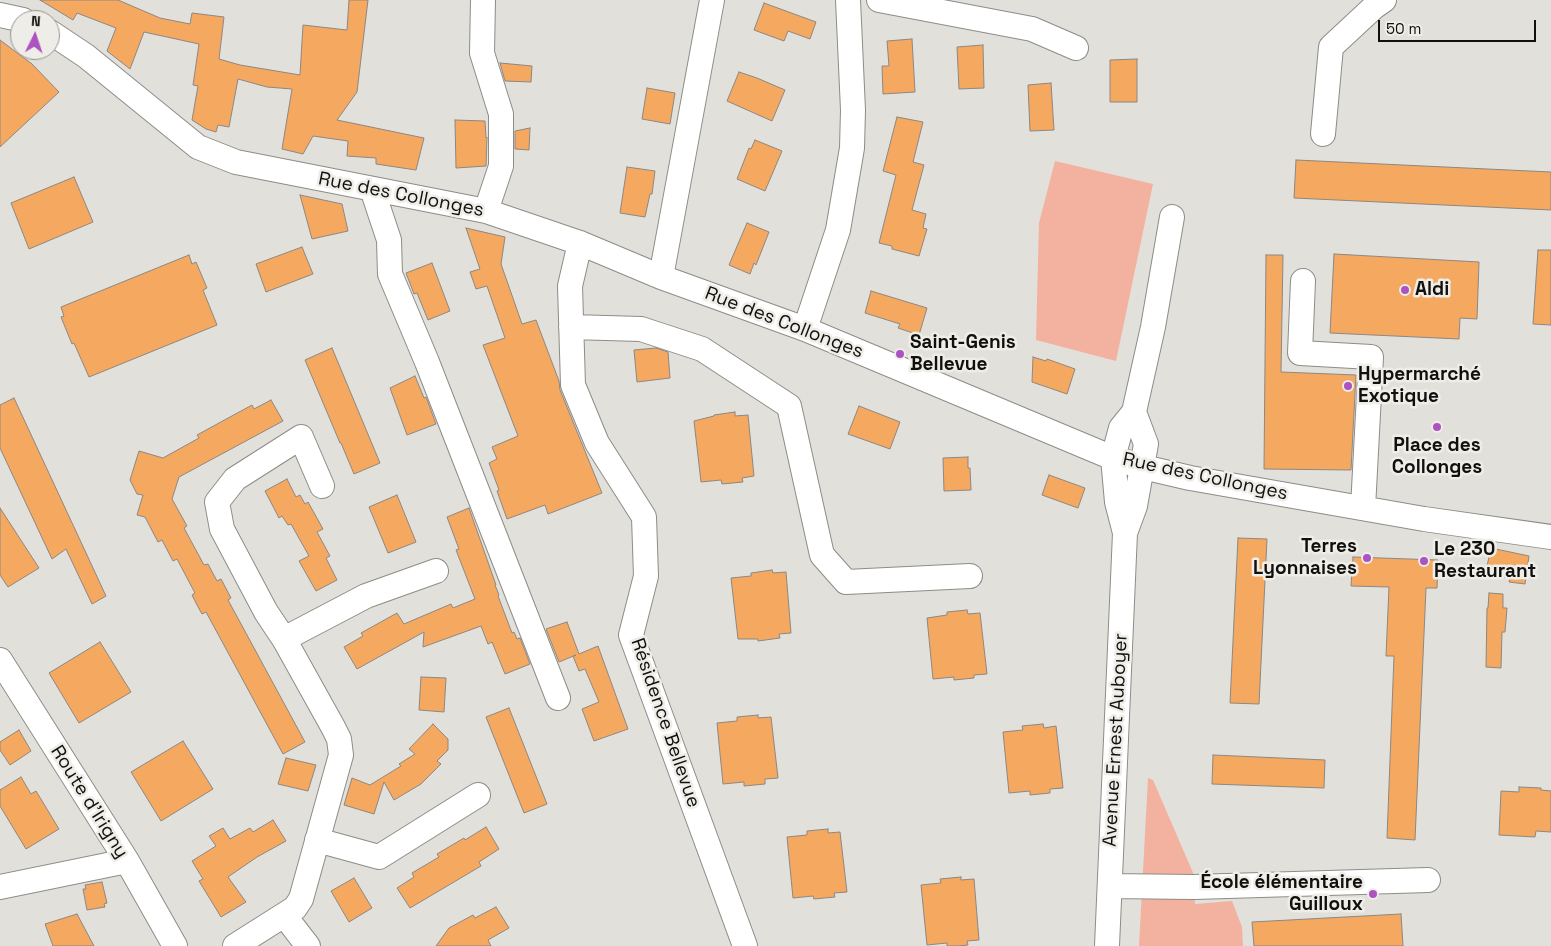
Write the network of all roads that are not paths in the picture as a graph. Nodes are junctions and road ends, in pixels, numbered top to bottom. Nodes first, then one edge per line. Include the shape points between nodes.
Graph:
1 (483, 0) edge
2 (712, 0) edge
3 (848, 0) edge
4 (880, 0) edge
5 (1384, 0) edge
6 (60, 39) edge
7 (1076, 48) dead end
8 (1323, 134) dead end
9 (372, 189) junction
10 (486, 211) junction
11 (1172, 217) dead end
12 (580, 243) junction
13 (661, 277) junction
14 (1302, 281) dead end
15 (571, 328) junction
16 (806, 329) junction
17 (1134, 412) junction
18 (1113, 458) junction
19 (1143, 467) junction
20 (322, 486) dead end
21 (1363, 508) junction
22 (1125, 533) junction
23 (1551, 537) edge
24 (436, 572) dead end
25 (970, 576) dead end
26 (284, 639) junction
27 (0, 660) edge
28 (558, 698) dead end
29 (478, 795) dead end
30 (317, 840) junction
31 (127, 861) junction
32 (1428, 880) dead end
33 (1110, 886) junction
34 (0, 888) edge
35 (284, 915) junction
36 (175, 946) edge
37 (235, 946) edge
38 (308, 946) edge
39 (745, 946) edge
40 (1106, 946) edge

1 - 10 street via 482,54 500,114 501,166
2 - 13 street
3 - 16 street via 852,148 838,230
4 - 7 street via 1032,29
5 - 8 street via 1331,47
6 - 9 street, Rue des Collonges via 198,147 236,162
9 - 10 street, Rue des Collonges
9 - 28 street via 389,240 390,274
10 - 12 street, Rue des Collonges
11 - 17 street
12 - 13 street, Rue des Collonges
12 - 15 street, Résidence Bellevue via 570,286
13 - 16 street, Rue des Collonges
14 - 21 street via 1300,353 1371,357
15 - 25 street via 640,329 702,349 789,406 822,556 846,582
15 - 39 street, Résidence Bellevue via 574,385 597,443 644,517 646,576 631,635
16 - 18 street, Rue des Collonges
17 - 18 street via 1122,428
17 - 19 street, Avenue Ernest Auboyer via 1146,444
18 - 19 street, Rue des Collonges
18 - 22 street, Avenue Ernest Auboyer via 1117,502
19 - 21 street, Rue des Collonges
19 - 22 street, Avenue Ernest Auboyer via 1135,506
20 - 26 street via 300,437 235,479 217,502 222,529
21 - 23 street, Rue des Collonges
22 - 33 street, Avenue Ernest Auboyer
24 - 26 street via 366,596
26 - 30 street via 340,739 341,755
27 - 31 street, Route d'Irigny
29 - 30 street via 379,857
30 - 35 street via 301,899
31 - 34 street
31 - 36 street, Route d'Irigny
32 - 33 street via 1194,887
33 - 40 street, Avenue Ernest Auboyer
35 - 37 street
35 - 38 street

